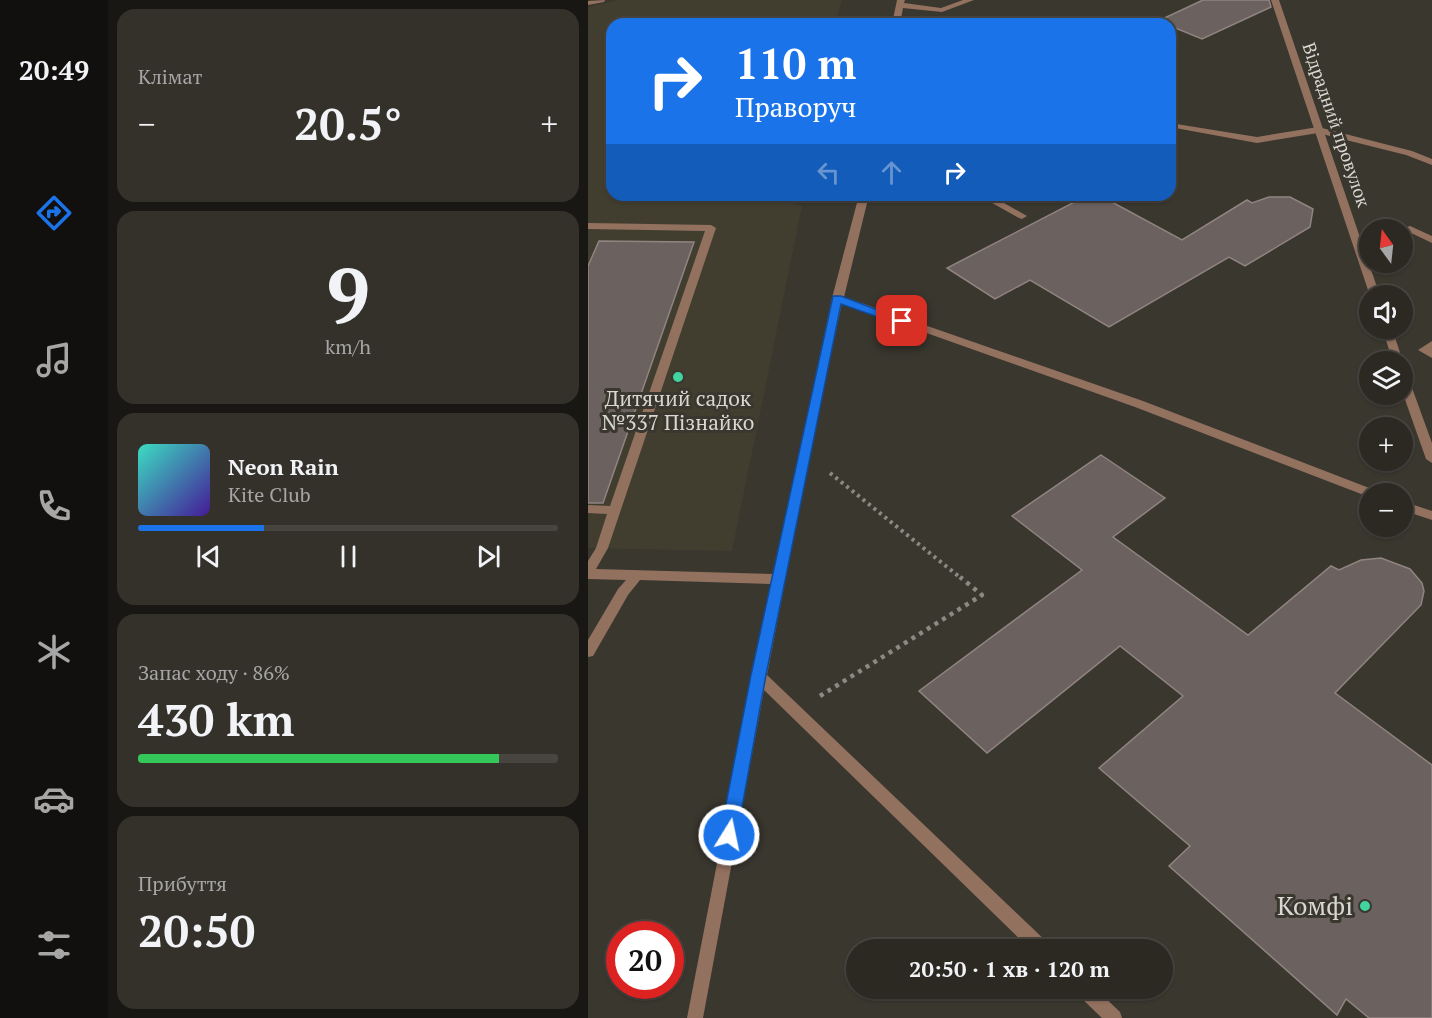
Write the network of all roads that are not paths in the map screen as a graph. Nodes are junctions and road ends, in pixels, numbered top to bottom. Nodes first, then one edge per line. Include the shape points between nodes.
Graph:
1 (601, 0) edge
2 (970, 0) edge
3 (1275, 0) edge
4 (901, 2) edge
5 (588, 3) edge
6 (897, 18) edge
7 (1176, 126) edge
8 (1318, 130) junction
9 (1432, 162) edge
10 (862, 201) edge
11 (994, 201) edge
12 (1022, 216) dead end
13 (588, 226) edge
14 (1413, 230) edge
15 (1432, 240) edge
16 (1371, 285) edge
17 (837, 298) junction
18 (1432, 344) edge
19 (1432, 355) edge
20 (1413, 405) edge
21 (1432, 459) edge
22 (1359, 489) edge
23 (588, 509) edge
24 (1413, 509) edge
25 (614, 510) junction
26 (1432, 516) edge
27 (588, 573) edge
28 (637, 575) junction
29 (779, 579) junction
30 (588, 652) edge
31 (758, 675) junction
32 (1032, 939) edge
33 (1094, 999) edge
34 (695, 1018) edge
35 (1114, 1018) edge

1 - 5 street
2 - 4 street via 942,10
3 - 8 street, Відрадний провулок
4 - 6 street
7 - 8 street via 1257,140
8 - 9 street
8 - 16 street, Відрадний провулок
10 - 17 street
11 - 12 street
13 - 25 street via 711,228
14 - 15 street
17 - 22 street via 1139,404
17 - 29 street
18 - 19 street via 1423,351
20 - 21 street
23 - 25 street
24 - 26 street
25 - 27 street via 602,548
27 - 28 street
28 - 29 street
28 - 30 street
29 - 31 street
31 - 32 street
31 - 34 street
33 - 35 street

